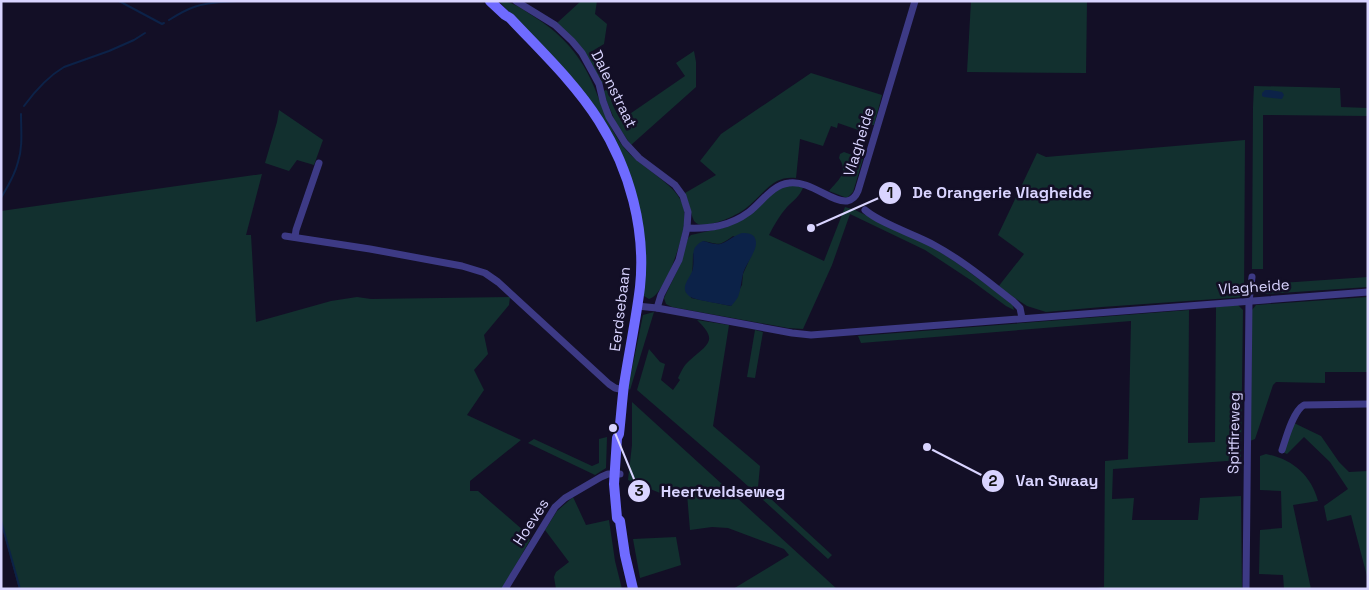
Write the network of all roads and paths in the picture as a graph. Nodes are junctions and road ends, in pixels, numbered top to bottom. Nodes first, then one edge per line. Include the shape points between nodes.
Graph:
1 (490, 1) edge
2 (498, 1) edge
3 (516, 1) edge
4 (915, 1) edge
5 (510, 18) junction
6 (319, 163) dead end
7 (865, 210) dead end
8 (687, 228) junction
9 (285, 236) dead end
10 (295, 237) junction
11 (1252, 277) dead end
12 (1368, 292) edge
13 (1249, 301) junction
14 (637, 306) junction
15 (657, 308) junction
16 (1022, 318) junction
17 (624, 390) junction
18 (1368, 404) edge
19 (1282, 450) dead end
20 (617, 474) junction
21 (506, 589) edge
22 (633, 589) edge
23 (1246, 589) edge

1 - 5 main road, Eerdsebaan
2 - 5 main road, Eerdsebaan
3 - 8 street, Dalenstraat via 555,25 582,53 599,84 609,117 624,143 675,185 683,196 688,212
4 - 8 street, Vlagheide via 854,197 844,201 801,183 784,184 738,219 711,228
5 - 14 main road, Eerdsebaan via 583,98 599,120 618,157 634,202 640,231
6 - 10 street
7 - 16 street via 957,259 1013,301 1020,308
8 - 15 street, Dalenstraat via 679,260
9 - 10 street
10 - 17 street via 480,271 498,282 609,384
11 - 13 street, Spitfireweg
12 - 13 street, Vlagheide
13 - 16 street, Vlagheide
13 - 23 street, Spitfireweg
14 - 15 street, Vlagheide
14 - 17 main road, Eerdsebaan
15 - 16 street, Vlagheide via 811,335
17 - 20 main road, Eerdsebaan
18 - 19 street via 1304,405 1296,413
20 - 21 street, Hoeves via 601,477 557,504
20 - 22 main road, Eerdsebaan via 620,521

